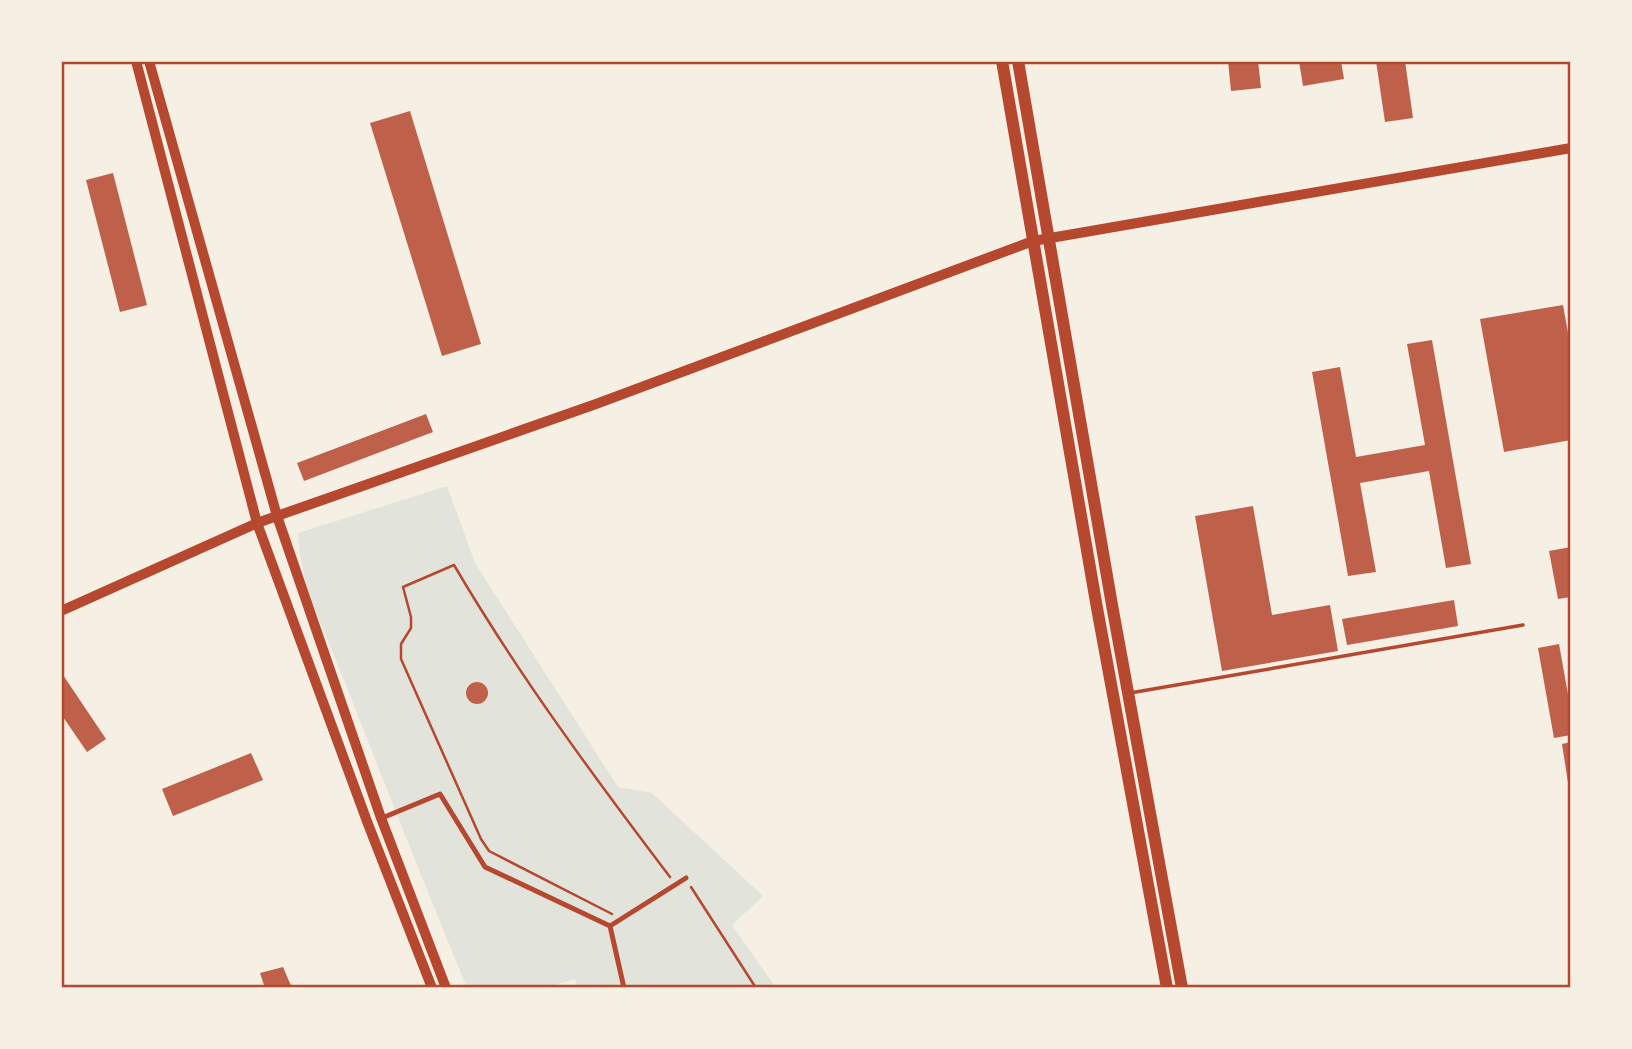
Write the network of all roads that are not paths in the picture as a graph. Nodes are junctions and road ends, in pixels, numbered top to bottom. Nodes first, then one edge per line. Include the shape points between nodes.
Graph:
1 (136, 61) edge
2 (149, 61) edge
3 (1002, 61) edge
4 (1018, 61) edge
5 (1571, 148) edge
6 (1048, 239) junction
7 (1033, 241) junction
8 (1095, 512) junction
9 (1081, 515) junction
10 (277, 516) junction
11 (257, 523) junction
12 (61, 611) edge
13 (1523, 625) dead end
14 (1128, 693) junction
15 (381, 818) junction
16 (686, 878) road end
17 (610, 926) junction
18 (432, 988) edge
19 (446, 988) edge
20 (624, 988) edge
21 (1167, 988) edge
22 (1182, 988) edge

1 - 11 main road
2 - 10 main road
3 - 7 main road
4 - 6 main road
5 - 6 street
6 - 7 street
6 - 8 main road
7 - 9 main road
7 - 10 street via 596,404
8 - 9 main road
8 - 14 main road
9 - 21 main road
10 - 11 street
10 - 15 main road
11 - 12 street
11 - 18 main road
13 - 14 lane
14 - 22 main road
15 - 17 street via 440,794 485,866
15 - 19 main road
16 - 17 street
17 - 20 street

